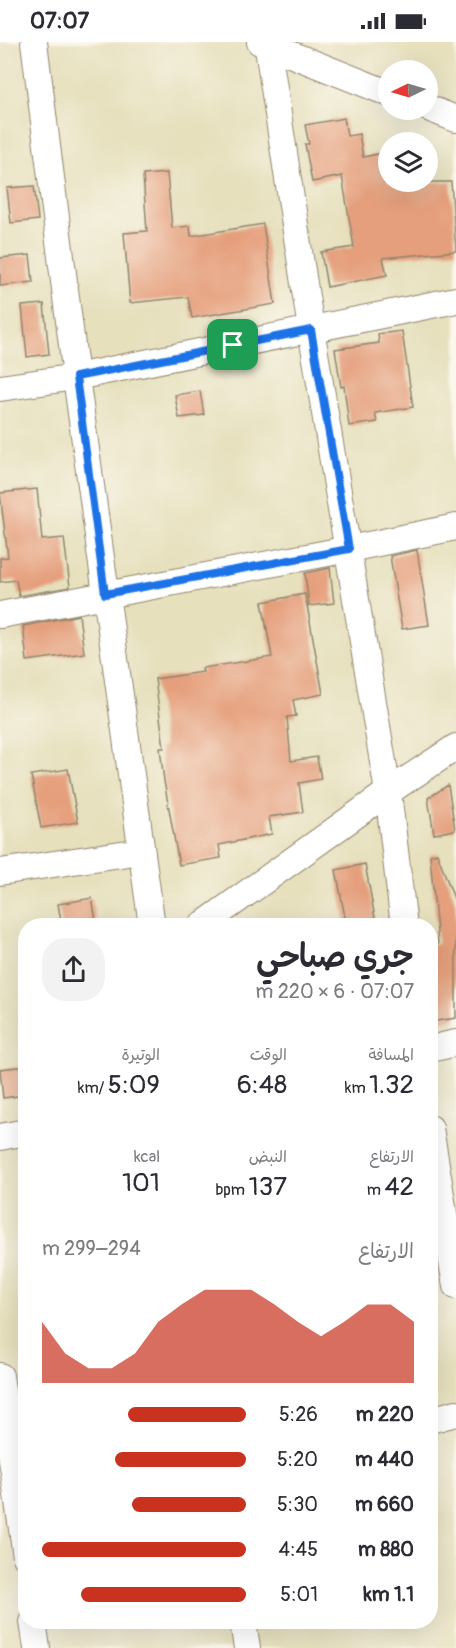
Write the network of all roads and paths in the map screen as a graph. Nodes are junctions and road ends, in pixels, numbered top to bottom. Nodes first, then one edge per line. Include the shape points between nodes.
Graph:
1 (34, 42) edge
2 (265, 43) edge
3 (378, 89) edge
4 (438, 112) edge
5 (456, 119) edge
6 (456, 300) edge
7 (311, 330) junction
8 (76, 377) junction
9 (0, 388) edge
10 (456, 527) edge
11 (349, 549) junction
12 (105, 594) junction
13 (0, 615) edge
14 (456, 747) edge
15 (388, 792) junction
16 (141, 851) junction
17 (0, 872) edge
18 (151, 918) edge
19 (212, 918) edge
20 (403, 918) edge
21 (456, 1043) edge
22 (438, 1047) edge
23 (18, 1134) edge
24 (0, 1137) edge
25 (438, 1177) edge
26 (456, 1286) edge
27 (0, 1376) edge
28 (456, 1413) edge
29 (438, 1418) edge
30 (15, 1505) edge
31 (34, 1629) edge
32 (244, 1629) edge
33 (37, 1648) edge
34 (247, 1648) edge

1 - 8 street
2 - 3 street
2 - 7 street
4 - 5 street
6 - 7 street
7 - 8 street
7 - 11 street
8 - 9 street
8 - 12 street
10 - 11 street
11 - 12 street
11 - 15 street
12 - 13 street
12 - 16 street
14 - 15 street
15 - 19 street
15 - 20 street
16 - 17 street
16 - 18 street
21 - 22 street
23 - 24 street
25 - 26 street
27 - 30 street
28 - 29 street
31 - 33 street
32 - 34 street

